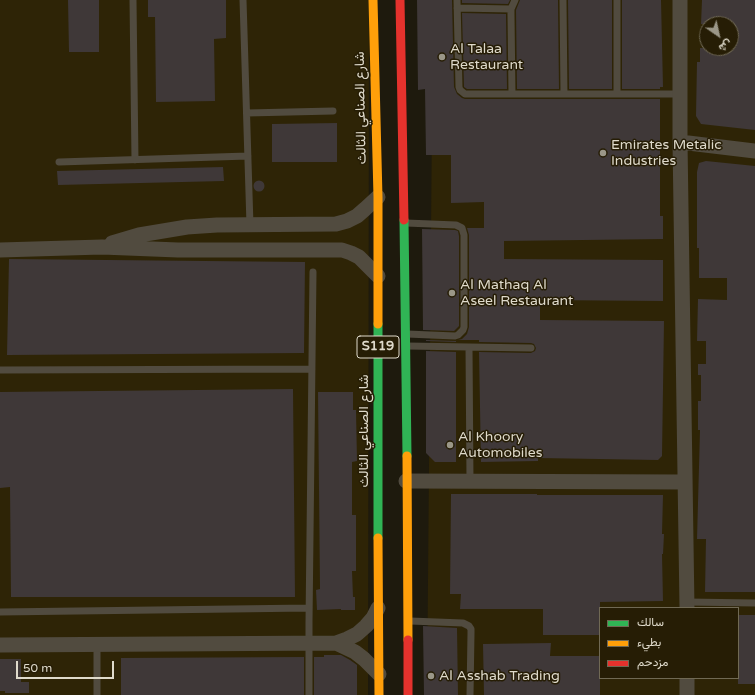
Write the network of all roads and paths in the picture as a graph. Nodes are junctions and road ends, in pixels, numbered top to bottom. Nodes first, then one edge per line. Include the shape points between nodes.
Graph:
1 (133, 0) edge
2 (243, 0) edge
3 (373, 0) edge
4 (400, 0) edge
5 (515, 0) edge
6 (563, 0) edge
7 (617, 0) edge
8 (680, 0) edge
9 (457, 4) edge
10 (511, 9) junction
11 (512, 94) junction
12 (564, 94) junction
13 (617, 94) junction
14 (680, 94) junction
15 (333, 111) dead end
16 (246, 113) junction
17 (680, 142) junction
18 (755, 151) edge
19 (248, 156) junction
20 (135, 160) junction
21 (59, 162) dead end
22 (378, 197) junction
23 (404, 223) junction
24 (250, 225) junction
25 (102, 247) junction
26 (0, 250) edge
27 (313, 272) dead end
28 (378, 276) junction
29 (405, 334) junction
30 (406, 346) junction
31 (469, 347) junction
32 (531, 348) dead end
33 (312, 369) junction
34 (0, 370) edge
35 (406, 481) junction
36 (470, 481) junction
37 (685, 482) junction
38 (755, 603) edge
39 (687, 605) edge
40 (309, 608) junction
41 (378, 608) junction
42 (0, 612) edge
43 (407, 621) junction
44 (309, 643) junction
45 (336, 643) junction
46 (97, 644) junction
47 (0, 645) edge
48 (379, 674) junction
49 (687, 679) edge
50 (97, 695) edge
51 (309, 695) edge
52 (379, 695) edge
53 (408, 695) edge
54 (470, 695) edge
55 (687, 695) edge

1 - 20 lane
2 - 16 lane
3 - 22 main road, شارع الصناعي الثالث / S119
4 - 23 main road, S119
5 - 10 lane
6 - 12 lane
7 - 13 lane
8 - 14 street
9 - 10 lane
9 - 11 lane via 460,90 468,95
10 - 11 lane
11 - 12 lane
12 - 13 lane
13 - 14 lane
14 - 17 street
15 - 16 lane
16 - 19 lane
17 - 18 street
17 - 37 street
19 - 20 lane
19 - 24 lane
20 - 21 lane
22 - 24 street via 357,216 336,224
22 - 28 main road, شارع الصناعي الثالث / S119
23 - 29 main road, S119
23 - 29 lane via 456,225 464,231 463,330 455,336
24 - 25 street via 187,227 139,235
25 - 26 street
25 - 28 street via 178,250 342,250 359,257
27 - 33 lane
28 - 41 main road, شارع الصناعي الثالث / S119 via 382,298
29 - 30 main road, S119
30 - 31 lane
30 - 35 main road, S119 via 402,359
31 - 32 lane
31 - 36 lane
33 - 34 lane
33 - 40 lane
35 - 36 street
35 - 43 main road, S119
36 - 37 street
37 - 39 street
38 - 39 lane
40 - 42 lane
40 - 44 lane
41 - 45 street via 373,618 357,634
41 - 48 main road, شارع الصناعي الثالث / S119
43 - 53 main road, S119
43 - 54 lane via 463,623 469,626
44 - 45 street
44 - 46 street
44 - 51 lane
45 - 48 street via 355,652
46 - 47 street
46 - 50 lane
48 - 52 main road, شارع الصناعي الثالث / S119
49 - 55 street

